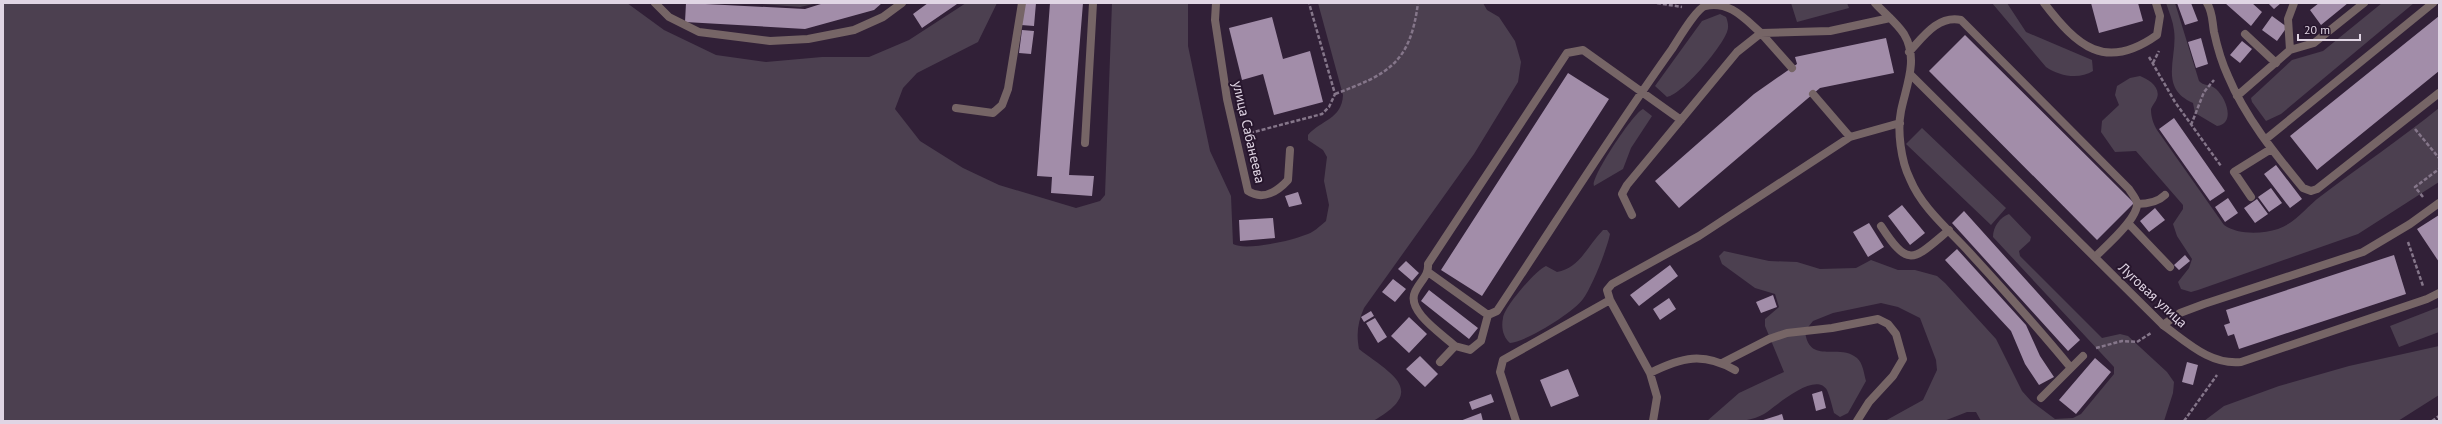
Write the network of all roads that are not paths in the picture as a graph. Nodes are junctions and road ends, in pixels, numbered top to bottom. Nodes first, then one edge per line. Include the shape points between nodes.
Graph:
1 (655, 3) edge
2 (902, 3) edge
3 (1022, 3) edge
4 (1093, 3) edge
5 (1216, 3) edge
6 (1875, 3) edge
7 (2044, 3) edge
8 (2156, 3) edge
9 (2207, 3) edge
10 (2294, 3) edge
11 (2364, 3) edge
12 (2433, 3) edge
13 (1890, 18) junction
14 (1761, 33) junction
15 (2245, 34) dead end
16 (2290, 50) junction
17 (1909, 52) junction
18 (2276, 63) junction
19 (1792, 68) dead end
20 (1911, 75) junction
21 (1641, 92) junction
22 (2439, 93) edge
23 (1813, 94) dead end
24 (2237, 96) junction
25 (956, 108) dead end
26 (1681, 120) junction
27 (1900, 123) junction
28 (1850, 137) junction
29 (2266, 139) junction
30 (1085, 143) dead end
31 (2271, 149) junction
32 (1290, 150) dead end
33 (2165, 195) dead end
34 (2251, 197) dead end
35 (2439, 203) edge
36 (2137, 204) junction
37 (1632, 215) dead end
38 (2128, 224) junction
39 (1881, 226) dead end
40 (1949, 230) junction
41 (2095, 257) junction
42 (2170, 267) dead end
43 (1428, 272) junction
44 (2439, 293) edge
45 (1610, 300) junction
46 (1488, 314) junction
47 (2163, 325) junction
48 (1455, 346) junction
49 (2083, 356) road end
50 (1440, 362) dead end
51 (1722, 363) junction
52 (2071, 368) junction
53 (1735, 370) dead end
54 (1650, 373) junction
55 (2041, 398) dead end
56 (1516, 421) edge
57 (1653, 421) edge
58 (1857, 421) edge

1 - 2 street via 669,17 699,32 770,41 808,39 854,30 883,17
3 - 25 street via 1008,89 1002,106 993,113
4 - 30 street
5 - 32 street, улица Сабанеева via 1218,44 1227,99 1248,191 1254,195 1271,193 1279,189 1288,180
6 - 13 street
7 - 8 street via 2079,43 2096,52 2108,54 2141,45 2157,35 2160,29 2160,16
9 - 24 street via 2214,18 2214,33 2225,68
10 - 16 street via 2288,19
11 - 16 street via 2314,43
12 - 29 street
13 - 14 street via 1830,31
13 - 17 street via 1904,35
14 - 19 street
14 - 21 street via 1729,6 1718,4 1703,7
14 - 26 street via 1737,52
15 - 18 street
16 - 18 street
17 - 20 street
17 - 36 street via 1940,22 1952,18 1961,20 2129,189
18 - 24 street
20 - 27 street
20 - 41 street, Луговая улица
21 - 26 street
21 - 43 street via 1583,50 1567,53 1428,264
21 - 46 street via 1497,311
22 - 31 street via 2317,189 2311,191 2303,188
23 - 28 street
24 - 29 street
26 - 37 street via 1622,194
27 - 28 street
27 - 40 street via 1902,152 1909,179 1927,207
28 - 45 street via 1699,236 1612,284 1607,290
29 - 31 street
31 - 34 street via 2234,172
33 - 36 street via 2147,204
35 - 47 street via 2363,252 2204,304 2180,314
36 - 38 street
38 - 41 street
38 - 42 street
39 - 40 street via 1896,249 1910,256 1922,253
40 - 52 street
41 - 47 street, Луговая улица
43 - 46 street
43 - 48 street via 1415,292 1413,302 1417,311
44 - 47 street, Луговая улица via 2241,362 2225,363 2208,357
45 - 54 street
45 - 56 street via 1503,360 1500,372
46 - 48 street via 1481,341 1470,350
48 - 50 street
49 - 52 street
51 - 53 street
51 - 54 street via 1711,359 1684,360
51 - 58 street via 1769,339 1787,333 1878,319 1888,324 1896,334 1903,359 1893,376 1869,402
52 - 55 street
54 - 57 street via 1657,397

